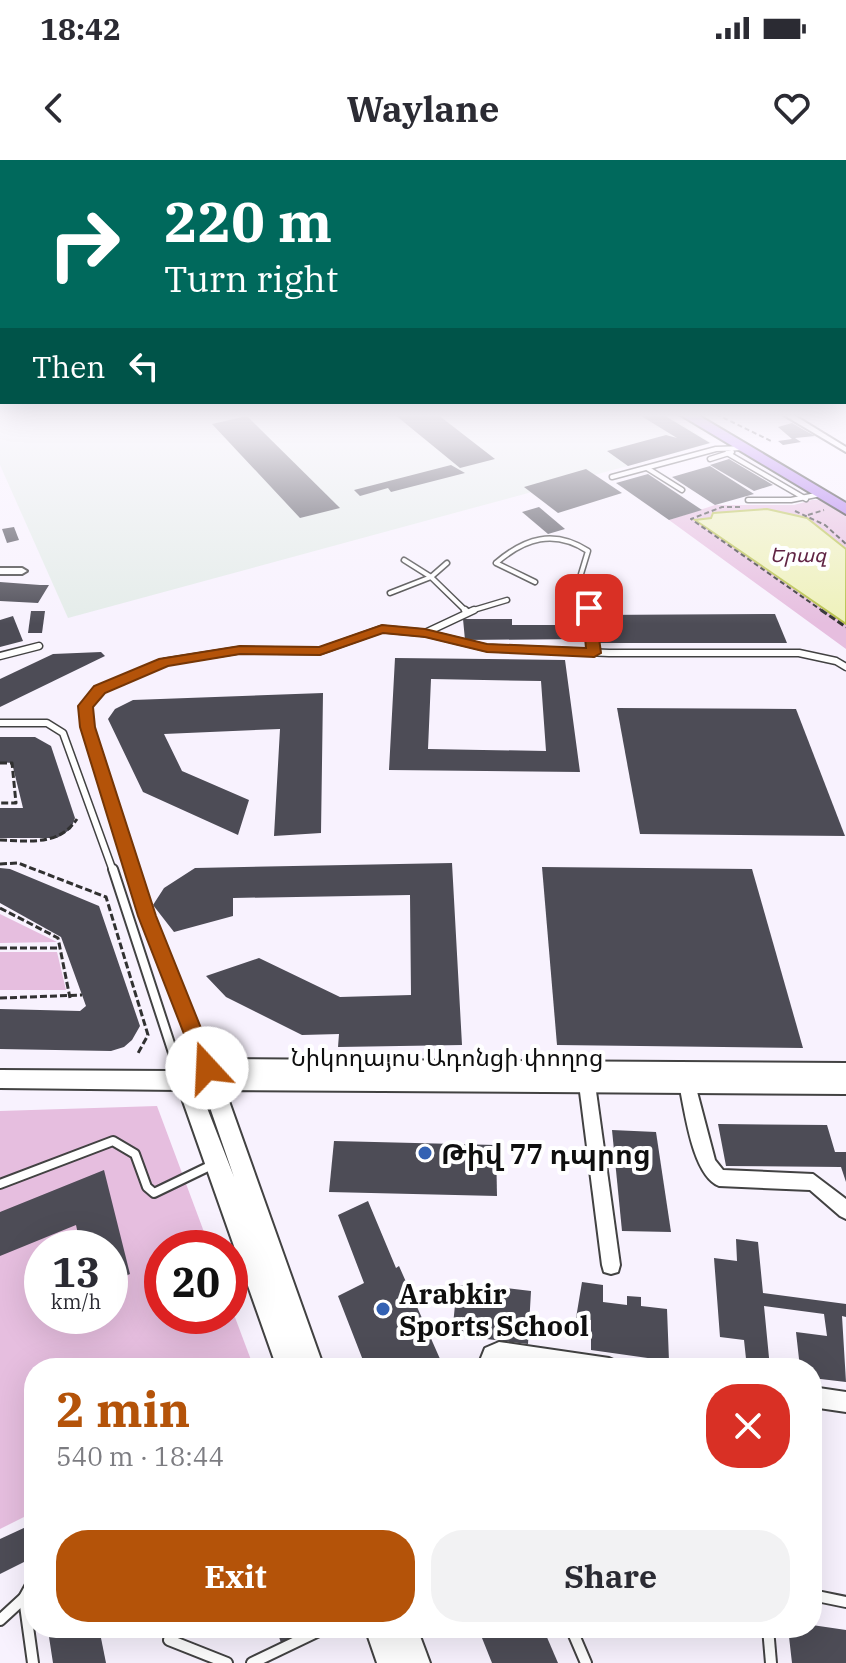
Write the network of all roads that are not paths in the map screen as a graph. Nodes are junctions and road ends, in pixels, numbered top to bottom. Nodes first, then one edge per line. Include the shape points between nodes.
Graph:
1 (673, 484) edge
2 (789, 484) edge
3 (797, 484) edge
4 (811, 484) edge
5 (682, 490) dead end
6 (809, 494) junction
7 (749, 504) road end
8 (842, 504) edge
9 (404, 560) dead end
10 (447, 563) dead end
11 (0, 571) edge
12 (22, 571) dead end
13 (431, 577) junction
14 (535, 582) dead end
15 (390, 593) dead end
16 (507, 600) dead end
17 (467, 612) junction
18 (425, 633) junction
19 (39, 646) dead end
20 (594, 653) junction
21 (0, 656) edge
22 (846, 667) edge
23 (0, 723) edge
24 (0, 1068) edge
25 (846, 1072) edge
26 (181, 1074) junction
27 (209, 1074) junction
28 (0, 1079) edge
29 (587, 1084) junction
30 (687, 1084) junction
31 (846, 1085) edge
32 (217, 1162) junction
33 (0, 1184) edge
34 (846, 1210) edge
35 (611, 1265) dead end
36 (286, 1358) edge
37 (308, 1358) edge
38 (491, 1358) edge
39 (540, 1358) edge
40 (822, 1398) edge
41 (846, 1402) edge
42 (822, 1597) edge
43 (24, 1598) edge
44 (846, 1602) edge
45 (0, 1620) edge
46 (30, 1638) edge
47 (304, 1638) edge
48 (383, 1638) edge
49 (406, 1638) edge
50 (575, 1638) edge
51 (769, 1638) edge
52 (169, 1640) dead end
53 (33, 1663) edge
54 (227, 1663) edge
55 (252, 1663) edge
56 (392, 1663) edge
57 (415, 1663) edge
58 (586, 1663) edge
59 (771, 1663) edge

1 - 5 lane
2 - 6 lane
3 - 6 main road
4 - 8 main road
6 - 7 lane
6 - 8 main road
9 - 13 lane
10 - 13 lane
11 - 12 street
13 - 15 lane
13 - 17 lane
14 - 20 lane via 496,563 516,545 541,538 573,539 588,551 581,574
16 - 17 lane
17 - 18 lane
18 - 20 lane via 487,648
18 - 27 lane via 382,629 320,651 240,650 164,662 100,690 86,706 147,916
19 - 21 lane
20 - 22 lane via 799,653
23 - 26 lane via 47,723 63,733
24 - 26 street, Նիկողայոս Ադոնցի փողոց
25 - 27 street, Նիկողայոս Ադոնցի փողոց
26 - 27 street, Նիկողայոս Ադոնցի փողոց
26 - 28 street, Նիկողայոս Ադոնցի փողոց
26 - 32 street
27 - 29 street, Նիկողայոս Ադոնցի փողոց
27 - 37 street
29 - 30 street, Նիկողայոս Ադոնցի փողոց
29 - 35 street
30 - 31 street, Նիկողայոս Ադոնցի փողոց
30 - 34 street via 707,1164 719,1178 813,1182
32 - 33 lane via 154,1193 135,1154 113,1141
32 - 36 street
38 - 39 street via 499,1352
40 - 41 street
42 - 44 lane
43 - 45 lane
46 - 53 lane
47 - 55 lane
48 - 56 street
49 - 57 street
50 - 58 lane
51 - 59 lane
52 - 54 lane

